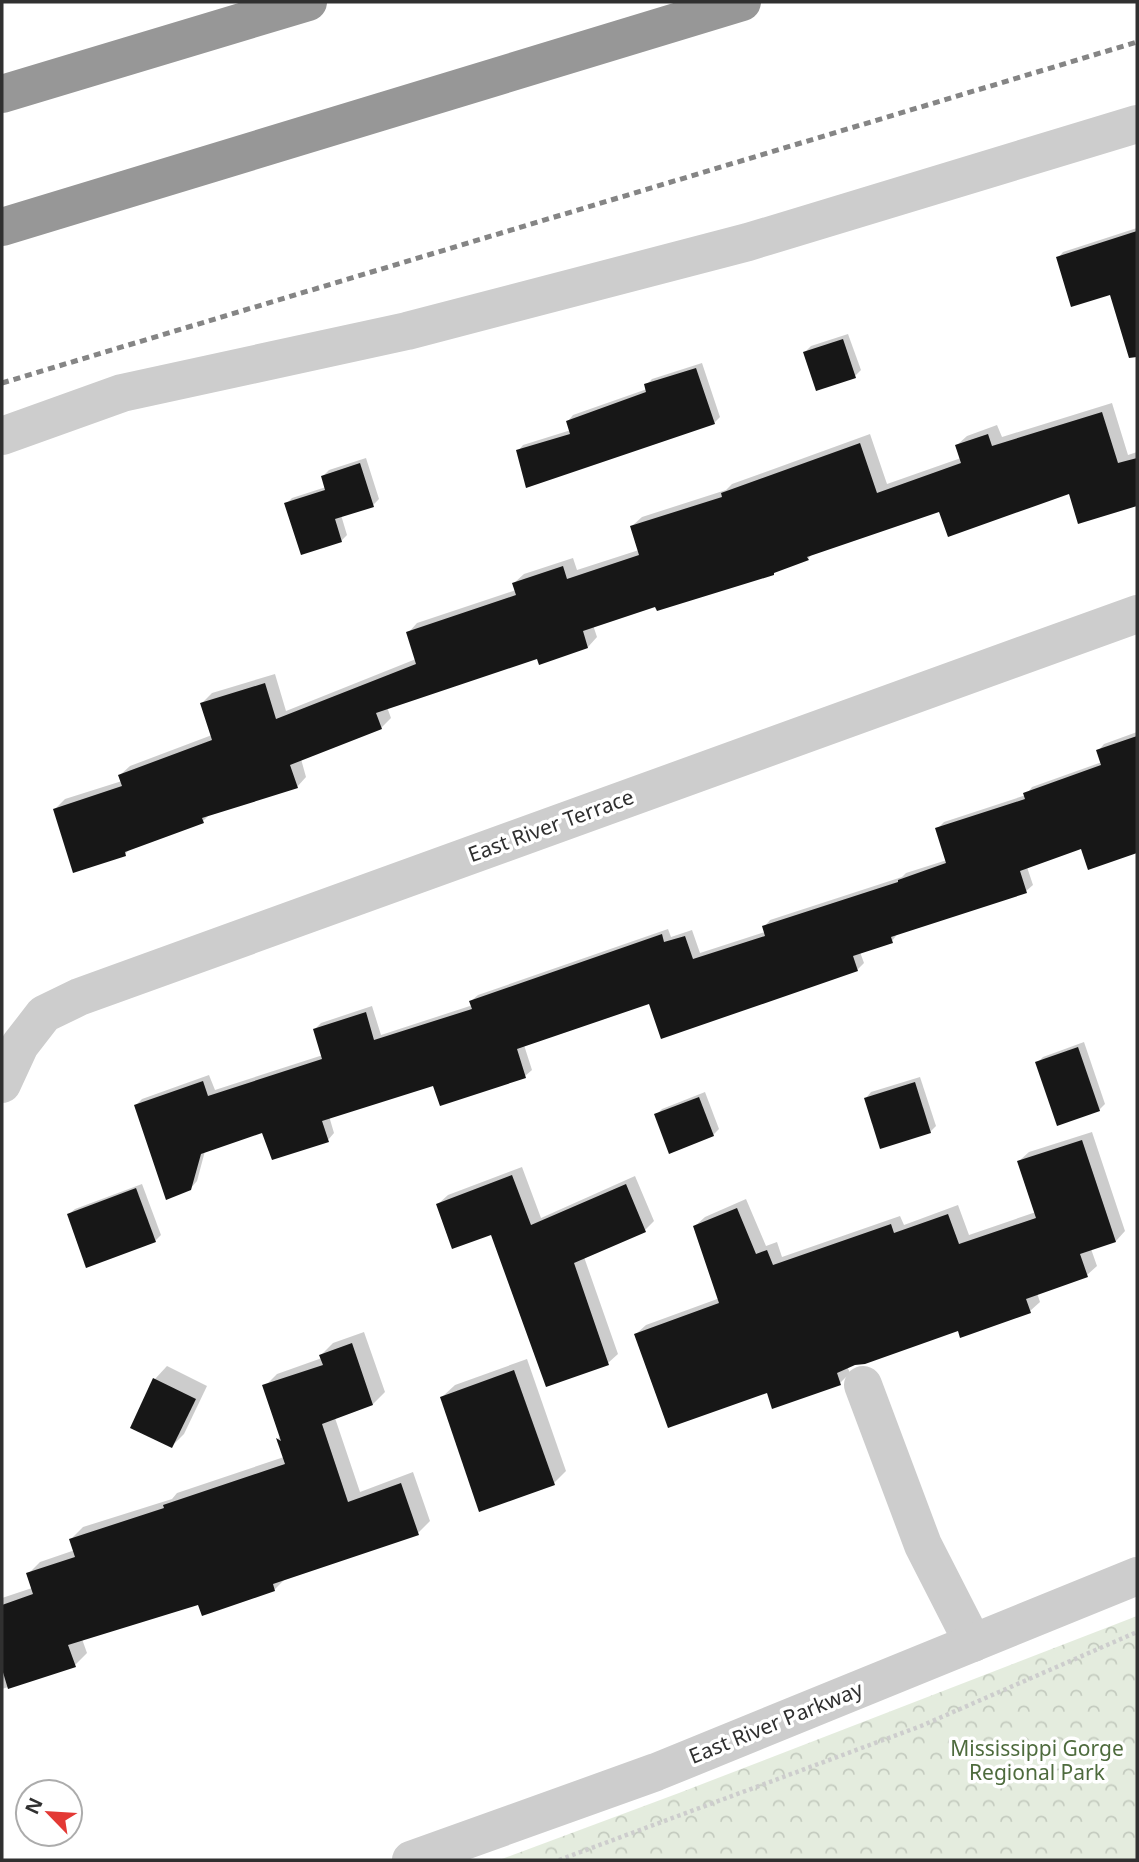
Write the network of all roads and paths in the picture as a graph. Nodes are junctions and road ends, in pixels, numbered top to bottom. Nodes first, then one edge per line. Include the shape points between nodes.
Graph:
1 (309, 2) edge
2 (742, 2) edge
3 (2, 94) edge
4 (1137, 124) edge
5 (2, 227) edge
6 (2, 436) edge
7 (1137, 614) edge
8 (2, 1084) edge
9 (863, 1385) dead end
10 (1137, 1576) edge
11 (1137, 1632) edge
12 (973, 1643) junction
13 (411, 1860) edge
14 (559, 1860) edge

1 - 3 highway
2 - 5 highway
4 - 6 street via 748,242 407,331 122,393
7 - 8 street, East River Terrace via 79,997 44,1014 20,1045
9 - 12 street via 923,1545
10 - 12 street, East River Parkway
11 - 14 path via 921,1726
12 - 13 street, East River Parkway via 656,1772

